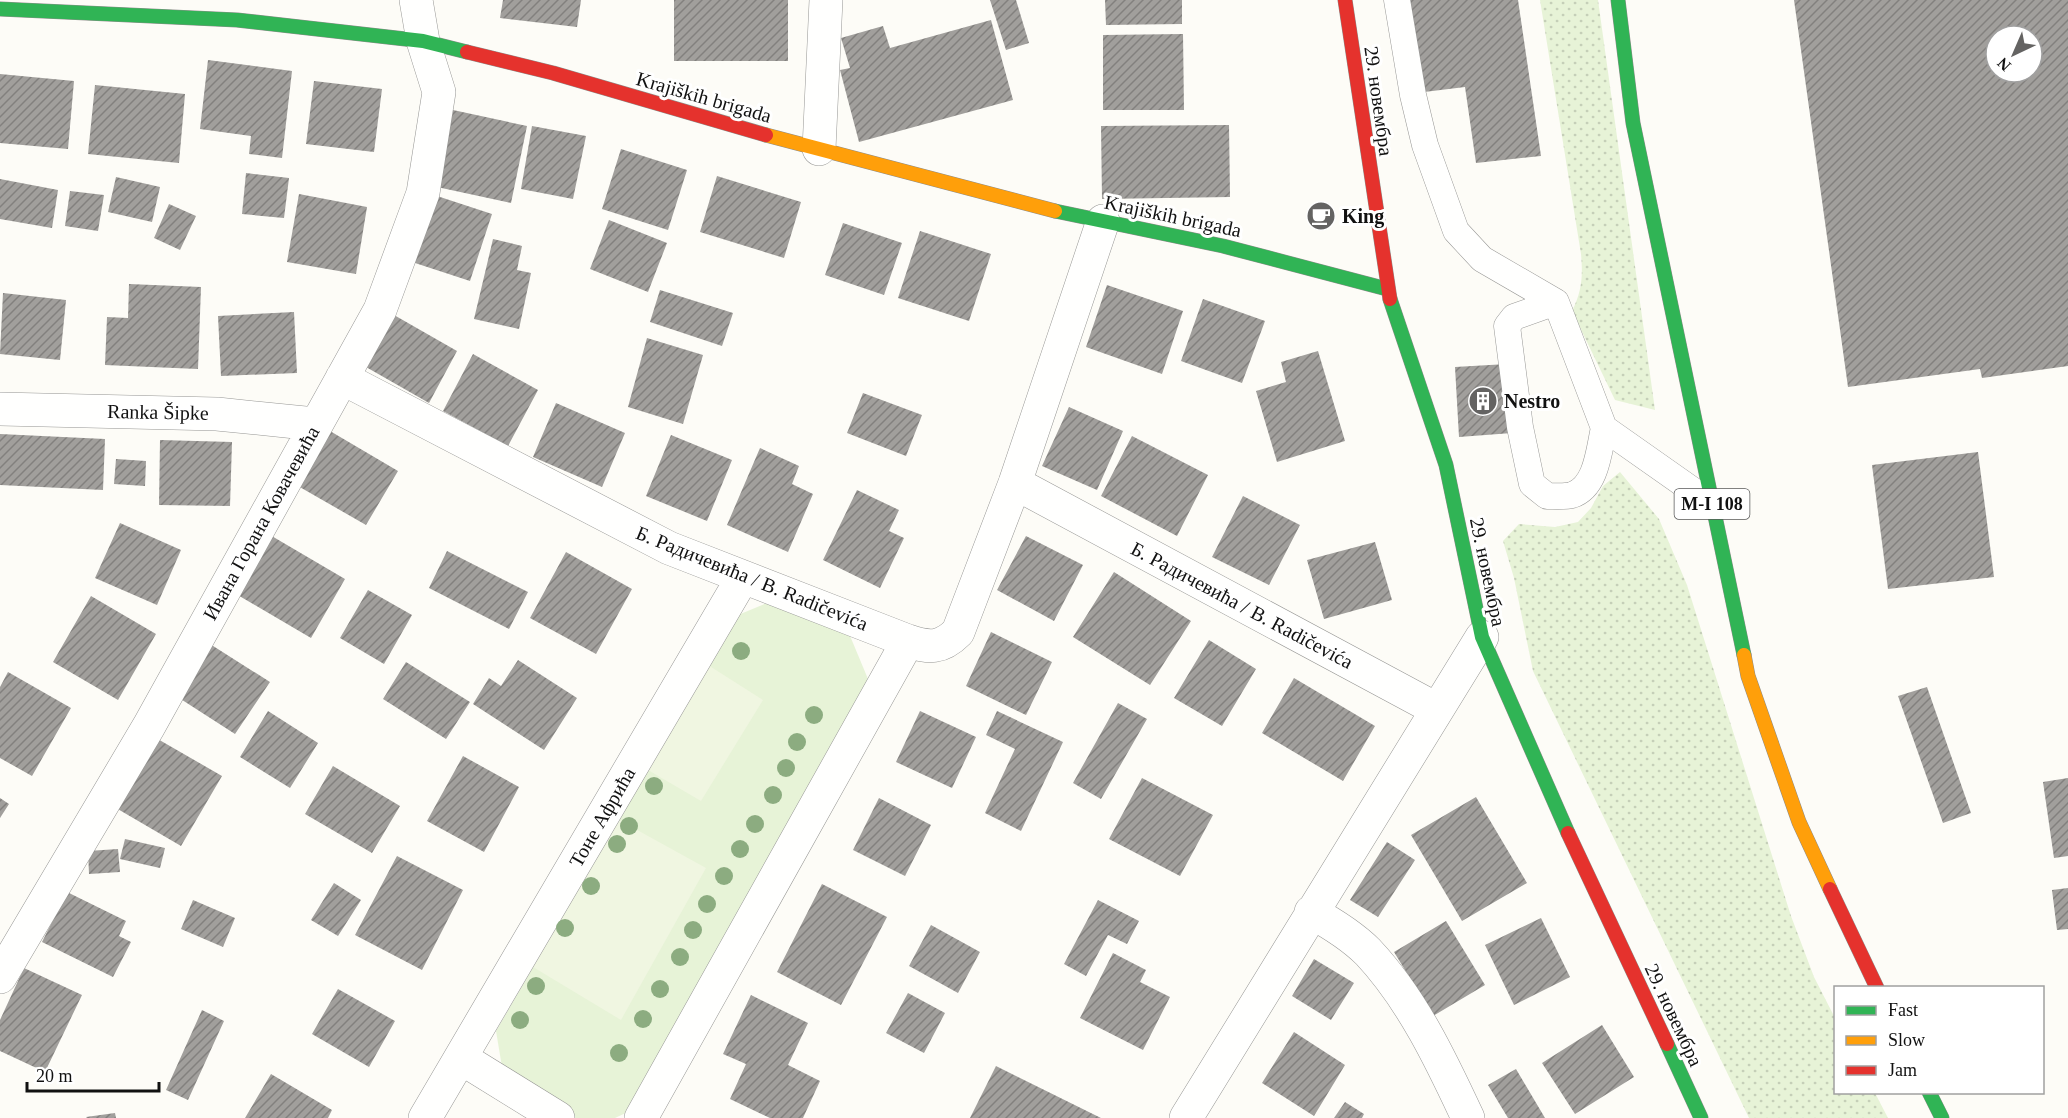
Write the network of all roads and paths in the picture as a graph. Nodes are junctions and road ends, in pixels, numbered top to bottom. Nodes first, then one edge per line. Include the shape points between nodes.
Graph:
1 (416, 0) edge
2 (826, 0) edge
3 (1345, 0) edge
4 (1398, 0) edge
5 (1618, 0) edge
6 (0, 9) edge
7 (423, 41) junction
8 (819, 149) junction
9 (1103, 221) junction
10 (1387, 289) junction
11 (1556, 302) junction
12 (342, 378) junction
13 (0, 410) edge
14 (315, 424) junction
15 (1604, 428) junction
16 (1015, 483) junction
17 (1712, 504) junction
18 (743, 577) junction
19 (1482, 637) junction
20 (908, 641) junction
21 (1436, 710) junction
22 (1311, 912) junction
23 (0, 977) edge
24 (1877, 986) edge
25 (461, 1058) junction
26 (1930, 1094) edge
27 (425, 1118) edge
28 (558, 1118) edge
29 (641, 1118) edge
30 (1186, 1118) edge
31 (1468, 1118) edge
32 (1701, 1118) edge
33 (1942, 1118) edge

1 - 7 street, Ивана Горана Ковачевића
2 - 8 street
3 - 10 street, 29. новембра
4 - 11 lane via 1425,145 1456,231 1482,259
5 - 17 street, M-I 108 via 1633,123
6 - 7 street, Krajiških brigada via 237,20
7 - 8 street, Krajiških brigada
7 - 12 street, Ивана Горана Ковачевића via 439,92 423,193 380,310
8 - 9 street, Krajiških brigada
9 - 10 street, Krajiških brigada via 1223,246
9 - 16 street, Б. Радичевића / B. Radičevića
10 - 19 street, 29. новембра via 1446,465
11 - 15 lane
11 - 15 lane via 1514,317 1507,326 1520,428 1532,484 1548,496 1572,495 1587,484
12 - 14 street, Ивана Горана Ковачевића
12 - 18 street, Б. Радичевића / B. Radičevića via 669,548
13 - 14 street, Ranka Šipke via 217,414
14 - 23 street, Ивана Горана Ковачевића via 149,726
15 - 17 lane
16 - 20 street, Б. Радичевића / B. Radičevića via 958,632 940,646
16 - 21 street, Б. Радичевића / B. Radičevića
17 - 24 street, M-I 108 via 1748,675 1799,822
18 - 20 street, Б. Радичевића / B. Radičevića
18 - 25 street, Тоне Афрића
19 - 21 street
19 - 32 street, 29. новембра
20 - 29 street
21 - 22 street
22 - 30 street
22 - 31 street via 1367,952 1412,1009
25 - 27 street, Тоне Афрића
25 - 28 street
26 - 33 street

